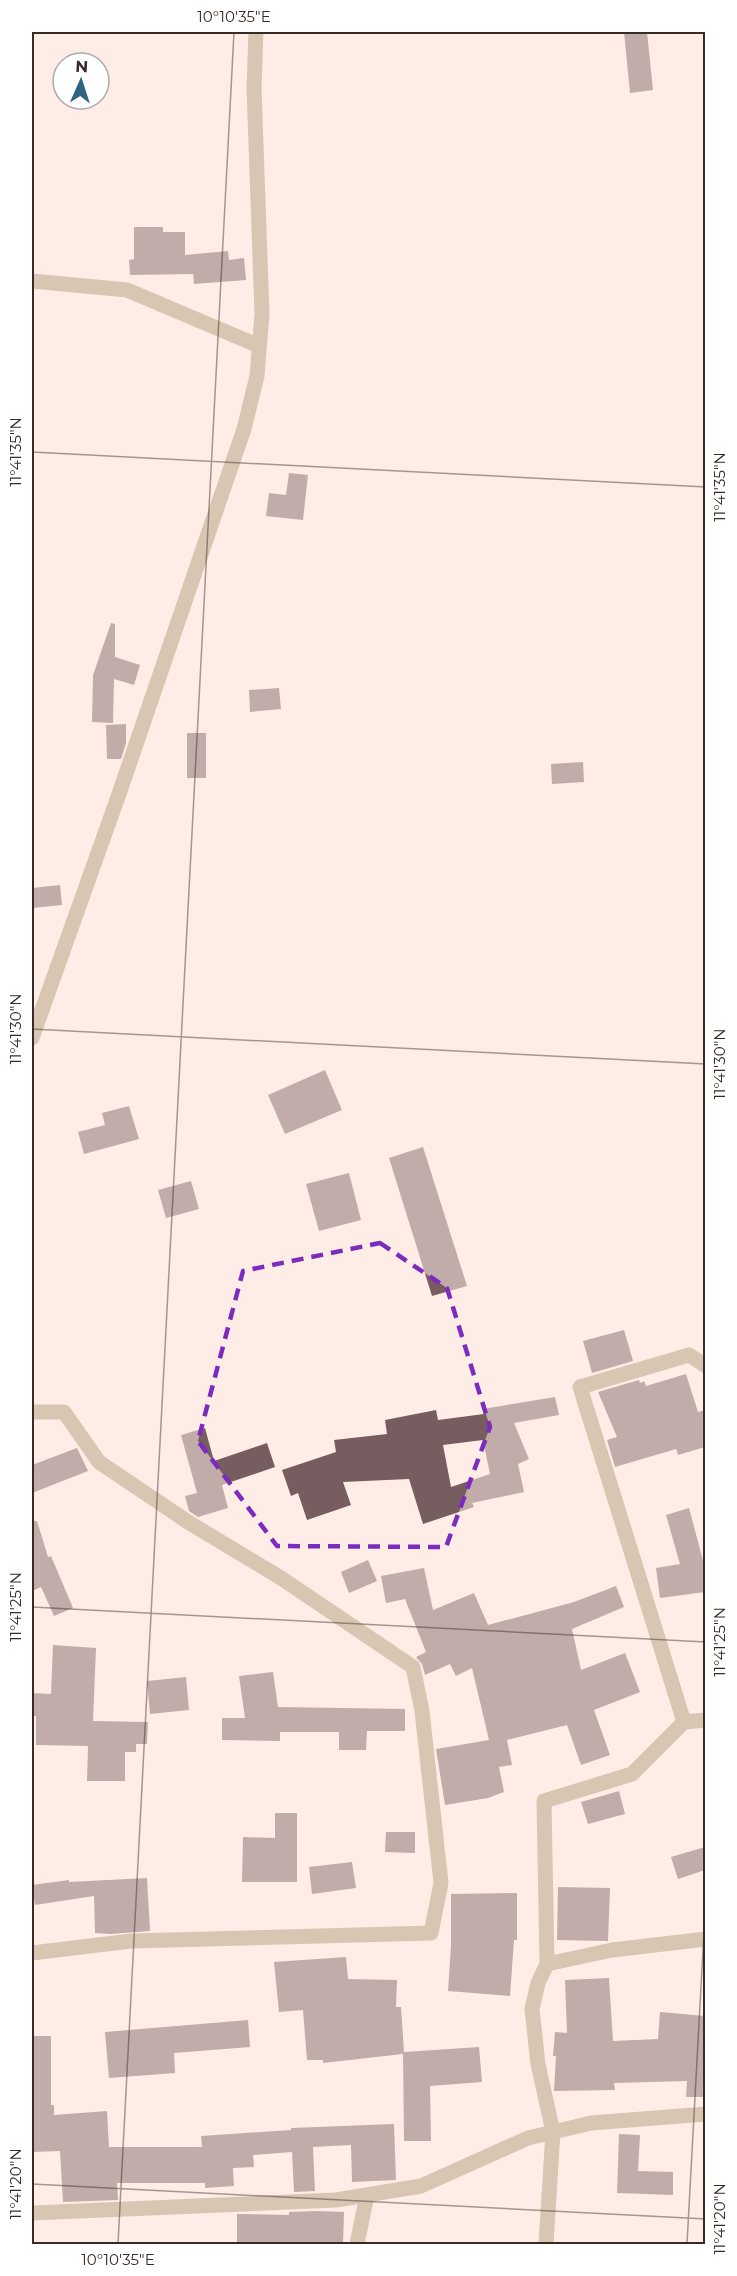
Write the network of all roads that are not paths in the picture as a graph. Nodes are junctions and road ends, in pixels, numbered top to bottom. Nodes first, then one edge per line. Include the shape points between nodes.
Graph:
1 (256, 32) edge
2 (32, 281) edge
3 (259, 346) junction
4 (32, 1038) edge
5 (705, 1366) edge
6 (32, 1413) edge
7 (705, 1720) edge
8 (684, 1722) junction
9 (705, 1939) edge
10 (32, 1953) edge
11 (548, 1964) junction
12 (705, 2114) edge
13 (553, 2132) junction
14 (367, 2195) junction
15 (32, 2213) edge
16 (357, 2244) edge
17 (546, 2244) edge

1 - 3 street via 254,88 262,314
2 - 3 street via 127,290
3 - 4 street via 257,376 244,429
5 - 8 street via 689,1355 580,1387
6 - 10 street via 64,1412 99,1462 413,1667 422,1711 441,1883 431,1933 131,1941
7 - 8 street
8 - 11 street via 632,1774 544,1801
9 - 11 street via 612,1950
11 - 13 street via 538,1983 532,2009 538,2064
12 - 13 street via 591,2123
13 - 14 street via 528,2138 421,2186
13 - 17 street
14 - 15 street via 336,2200
14 - 16 street

